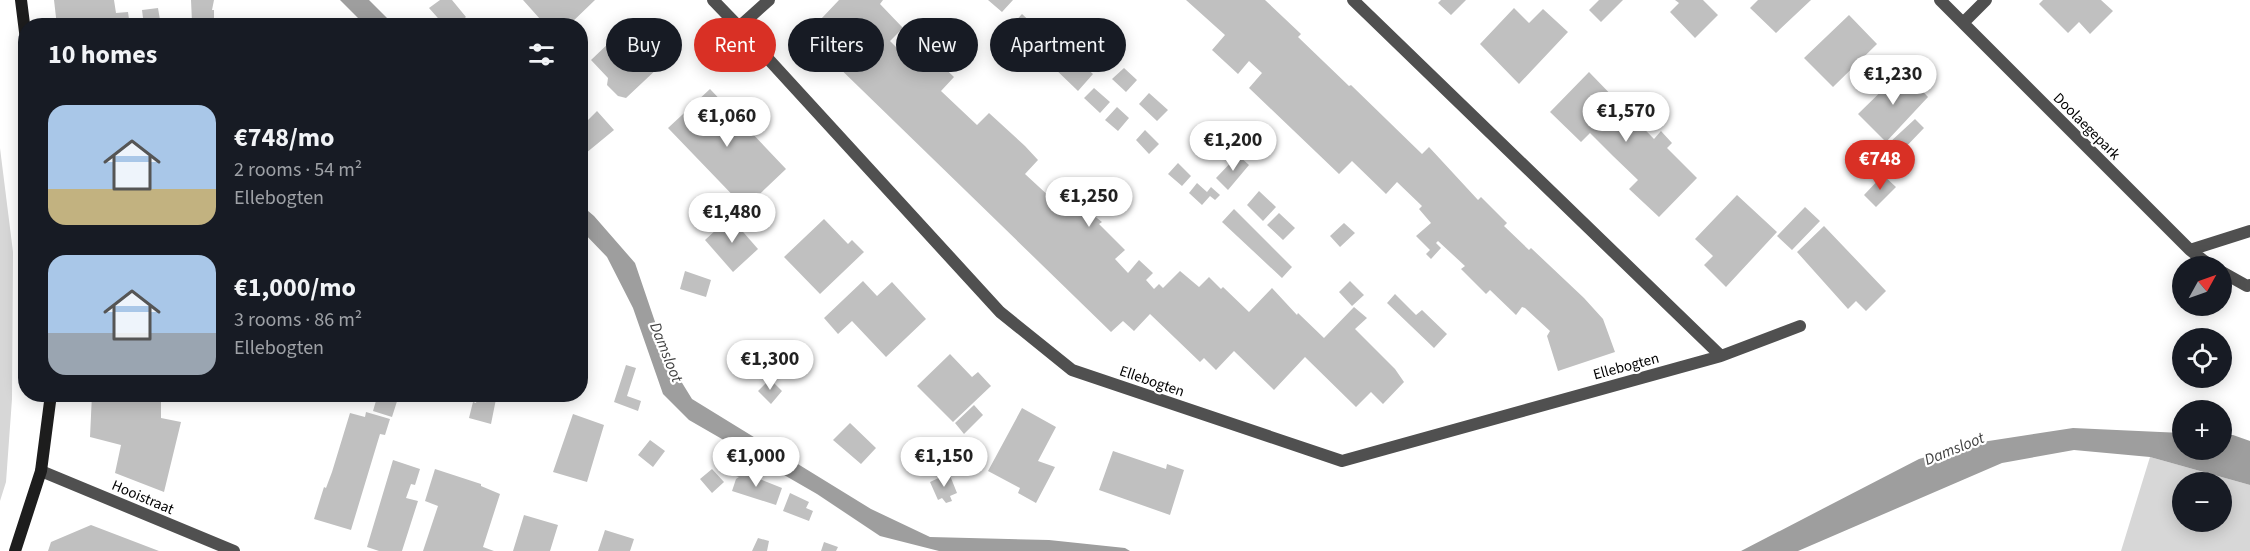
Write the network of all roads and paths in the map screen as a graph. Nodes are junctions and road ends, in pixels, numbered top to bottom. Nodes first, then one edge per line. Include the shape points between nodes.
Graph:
1 (21, 0) edge
2 (713, 0) edge
3 (769, 0) edge
4 (1353, 0) edge
5 (1940, 0) edge
6 (1986, 0) edge
7 (23, 18) edge
8 (730, 18) edge
9 (749, 18) edge
10 (1964, 22) junction
11 (776, 67) edge
12 (2250, 231) edge
13 (2190, 250) junction
14 (2198, 256) edge
15 (2232, 278) edge
16 (2250, 285) edge
17 (1800, 326) dead end
18 (1722, 356) junction
19 (50, 402) edge
20 (41, 471) junction
21 (15, 551) edge
22 (234, 551) edge

1 - 7 main road
2 - 8 street, Ellebogten
3 - 9 street
4 - 18 street
5 - 10 street, Doolaegepark
6 - 10 street
10 - 13 street, Doolaegepark
11 - 18 street, Ellebogten via 1000,312 1071,370 1342,461
12 - 13 street
13 - 14 street, Doolaegepark
15 - 16 street
17 - 18 street, Ellebogten
19 - 20 main road
20 - 21 main road
20 - 22 street, Hooistraat

